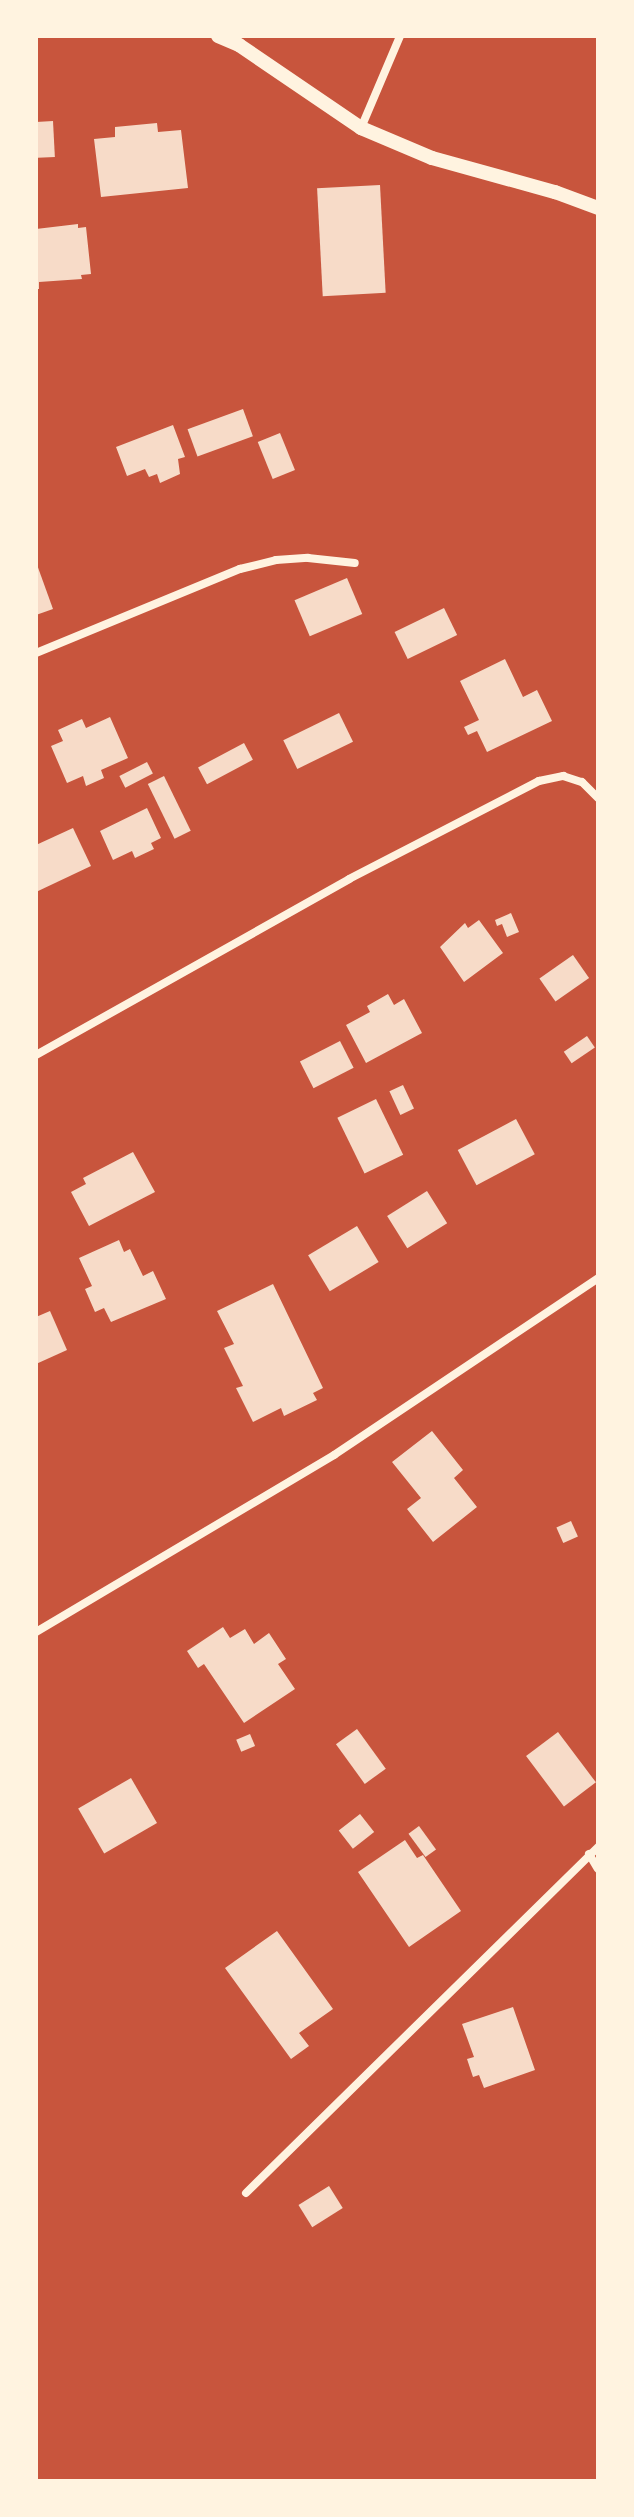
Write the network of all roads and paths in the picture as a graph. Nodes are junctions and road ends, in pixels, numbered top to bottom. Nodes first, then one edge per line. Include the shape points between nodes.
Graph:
1 (218, 36) edge
2 (400, 36) edge
3 (361, 128) junction
4 (598, 208) edge
5 (355, 563) dead end
6 (36, 653) edge
7 (598, 798) edge
8 (36, 1055) edge
9 (598, 1278) edge
10 (36, 1632) edge
11 (598, 1847) edge
12 (589, 1854) junction
13 (598, 1869) edge
14 (246, 2193) dead end

1 - 3 street
2 - 3 street
3 - 4 street via 432,158
5 - 6 street via 308,558 240,569
7 - 8 street via 582,782 563,776 539,781 349,879
9 - 10 street via 334,1455
11 - 12 street
12 - 13 street
12 - 14 street

